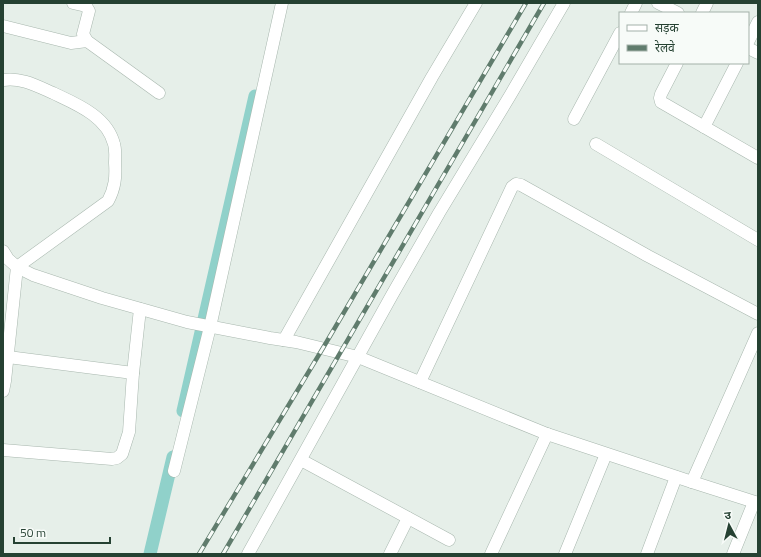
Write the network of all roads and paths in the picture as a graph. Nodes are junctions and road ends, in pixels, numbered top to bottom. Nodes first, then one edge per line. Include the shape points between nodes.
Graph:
1 (73, 3) edge
2 (282, 3) edge
3 (476, 3) edge
4 (564, 3) edge
5 (636, 3) edge
6 (658, 3) edge
7 (707, 3) edge
8 (632, 12) edge
9 (676, 12) edge
10 (702, 12) edge
11 (758, 22) edge
12 (3, 26) edge
13 (619, 35) edge
14 (749, 40) edge
15 (88, 41) junction
16 (749, 48) edge
17 (758, 53) edge
18 (676, 64) edge
19 (736, 64) edge
20 (3, 80) edge
21 (159, 93) dead end
22 (574, 119) dead end
23 (704, 127) junction
24 (596, 144) dead end
25 (758, 158) edge
26 (758, 240) edge
27 (3, 251) edge
28 (17, 267) junction
29 (140, 309) junction
30 (758, 314) edge
31 (207, 326) junction
32 (758, 333) edge
33 (284, 340) junction
34 (8, 357) junction
35 (358, 357) junction
36 (133, 373) junction
37 (420, 382) junction
38 (3, 391) edge
39 (547, 434) junction
40 (3, 450) edge
41 (606, 454) junction
42 (301, 460) junction
43 (174, 470) dead end
44 (676, 477) junction
45 (692, 482) junction
46 (756, 502) edge
47 (408, 518) junction
48 (448, 540) dead end
49 (248, 554) edge
50 (390, 554) edge
51 (491, 554) edge
52 (565, 554) edge
53 (647, 554) edge
54 (733, 554) edge

1 - 15 street via 88,8 83,34
2 - 31 street
3 - 33 street
4 - 35 street via 439,213
5 - 8 street
6 - 9 street
7 - 10 street
11 - 14 street
12 - 15 street via 71,43
13 - 22 street
15 - 21 street
16 - 17 street
18 - 23 street via 661,94 661,102
19 - 23 street
20 - 28 street via 32,83 84,108 97,118 112,136 115,146 116,180 108,201
23 - 25 street
24 - 26 street
27 - 28 street
28 - 29 street via 33,275
28 - 34 street
29 - 31 street
29 - 36 street
30 - 37 street via 516,184 512,187
31 - 33 street
31 - 43 street
32 - 45 street
33 - 35 street
34 - 36 street
34 - 38 street
35 - 37 street
35 - 42 street
36 - 40 street via 129,432 122,454 117,458
37 - 39 street
39 - 41 street
39 - 51 street
41 - 44 street
41 - 52 street
42 - 47 street
42 - 49 street
44 - 45 street
44 - 53 street
45 - 46 street
46 - 54 street
47 - 48 street
47 - 50 street

